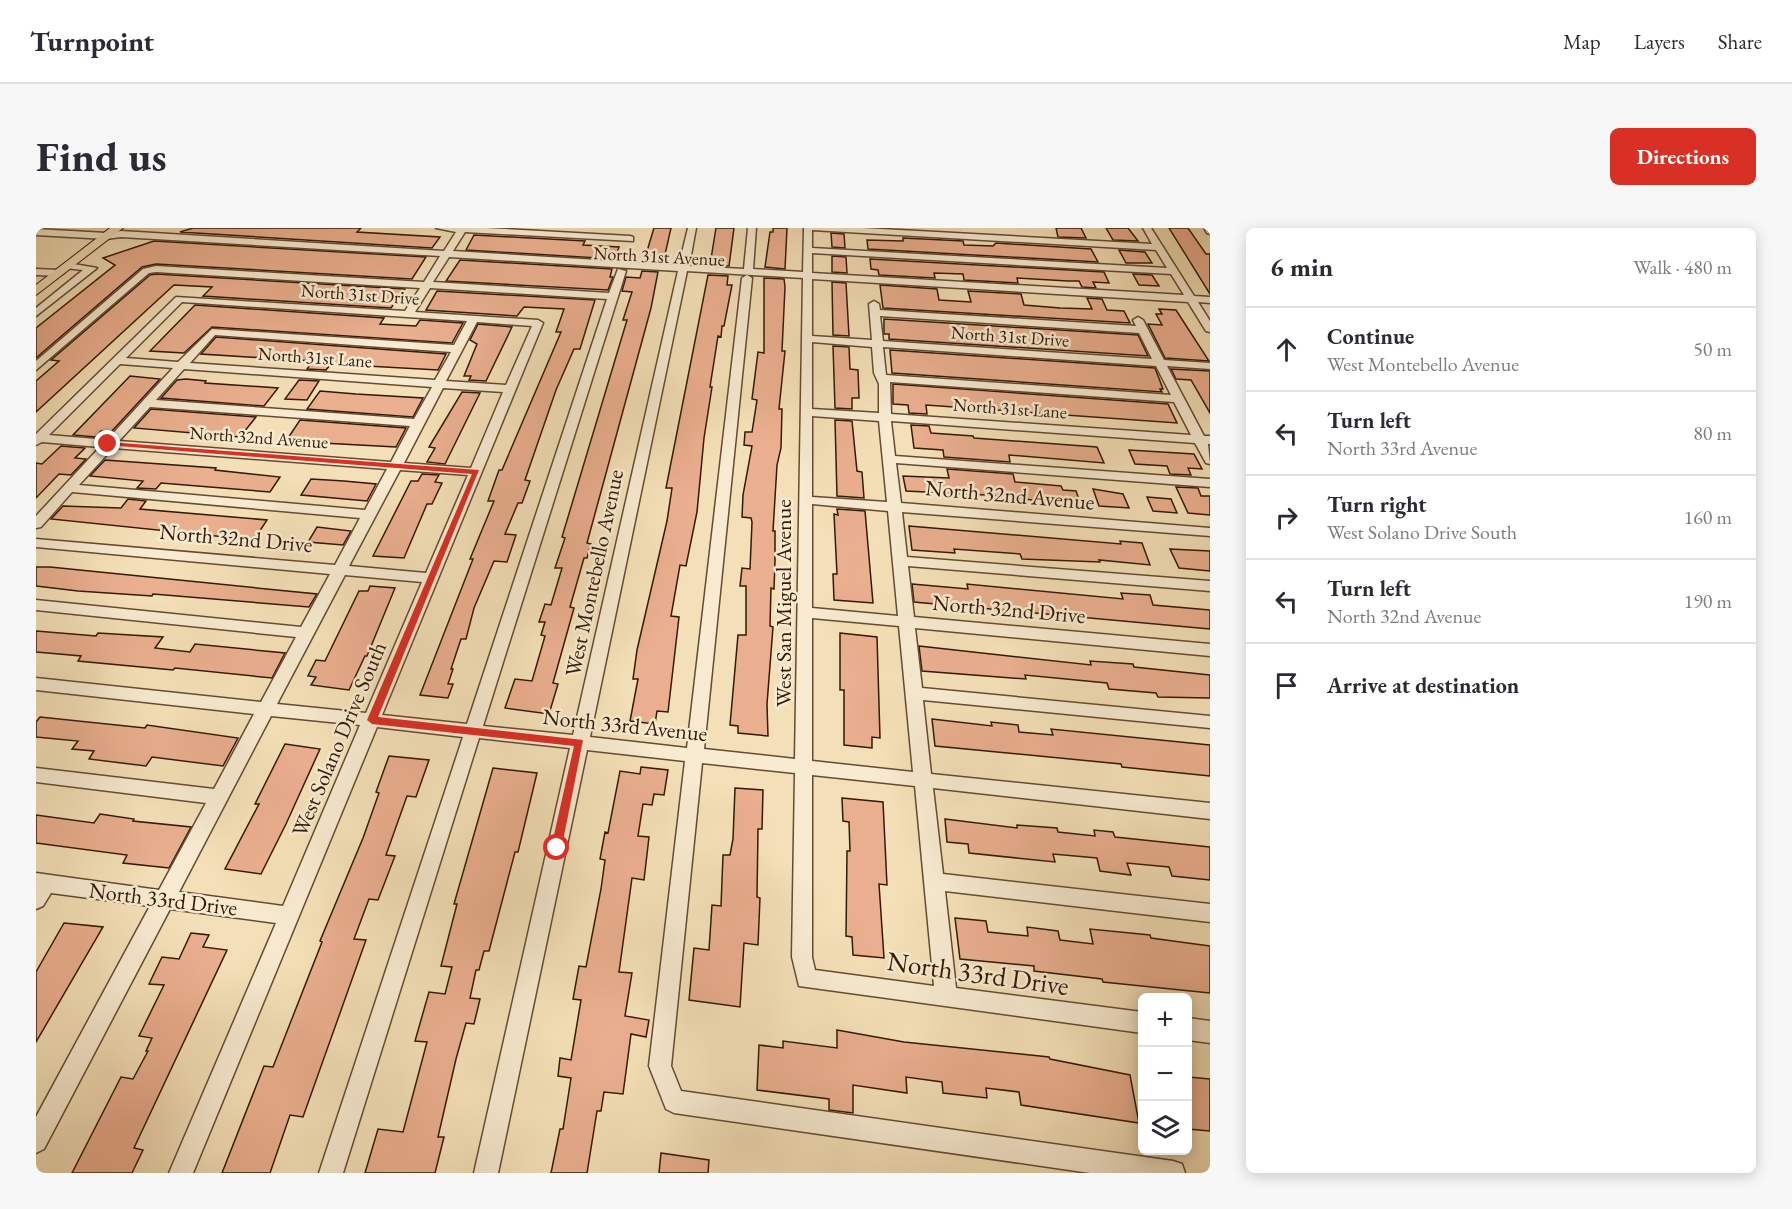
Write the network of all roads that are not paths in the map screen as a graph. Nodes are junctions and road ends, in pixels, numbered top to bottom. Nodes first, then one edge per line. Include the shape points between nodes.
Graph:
1 (117, 228) edge
2 (178, 228) edge
3 (440, 228) edge
4 (634, 228) edge
5 (692, 228) edge
6 (752, 228) edge
7 (808, 228) edge
8 (815, 228) edge
9 (1035, 228) edge
10 (1147, 228) edge
11 (463, 229) edge
12 (865, 229) edge
13 (923, 231) edge
14 (36, 232) edge
15 (980, 233) edge
16 (106, 237) junction
17 (166, 237) junction
18 (630, 239) junction
19 (1041, 240) junction
20 (274, 247) junction
21 (1159, 247) junction
22 (807, 250) junction
23 (445, 257) junction
24 (622, 267) junction
25 (63, 270) junction
26 (682, 271) junction
27 (1174, 271) junction
28 (36, 272) edge
29 (748, 275) junction
30 (807, 278) junction
31 (427, 285) junction
32 (36, 291) edge
33 (612, 296) junction
34 (1210, 300) edge
35 (1193, 302) junction
36 (1210, 306) edge
37 (36, 313) edge
38 (409, 314) junction
39 (474, 318) junction
40 (1137, 318) dead end
41 (538, 323) joint
42 (1210, 329) edge
43 (1143, 330) junction
44 (808, 339) junction
45 (877, 344) junction
46 (458, 349) junction
47 (117, 361) junction
48 (1160, 362) junction
49 (181, 366) junction
50 (1210, 366) edge
51 (36, 367) edge
52 (882, 378) junction
53 (440, 384) junction
54 (512, 389) junction
55 (1179, 399) junction
56 (147, 403) junction
57 (807, 412) junction
58 (885, 417) junction
59 (418, 423) junction
60 (37, 439) edge
61 (1205, 439) edge
62 (108, 444) junction
63 (890, 459) junction
64 (1210, 460) edge
65 (397, 466) junction
66 (477, 472) junction
67 (1210, 483) edge
68 (69, 488) junction
69 (806, 500) junction
70 (895, 507) junction
71 (371, 515) junction
72 (36, 524) edge
73 (1210, 532) edge
74 (36, 543) edge
75 (900, 561) junction
76 (342, 570) junction
77 (432, 578) junction
78 (1210, 586) edge
79 (36, 605) edge
80 (804, 612) junction
81 (906, 622) junction
82 (308, 633) junction
83 (1210, 650) edge
84 (36, 684) edge
85 (914, 693) junction
86 (268, 709) junction
87 (372, 720) junction
88 (1210, 722) edge
89 (473, 731) junction
90 (580, 743) junction
91 (696, 755) junction
92 (805, 767) junction
93 (36, 776) edge
94 (923, 780) junction
95 (220, 797) junction
96 (1210, 811) edge
97 (933, 881) junction
98 (39, 888) edge
99 (165, 899) junction
100 (1210, 913) edge
101 (290, 916) junction
102 (806, 979) joint
103 (946, 997) junction
104 (1138, 1022) edge
105 (1192, 1030) edge
106 (1210, 1032) edge
107 (36, 1141) edge
108 (181, 1173) edge
109 (331, 1173) edge
110 (486, 1173) edge
111 (1173, 1173) edge

1 - 16 main road
2 - 17 street
3 - 11 street
4 - 18 street
5 - 26 street, West Montebello Avenue
6 - 29 street
7 - 22 street, West San Miguel Avenue
8 - 12 street
9 - 19 street
10 - 21 street
11 - 18 street
11 - 23 street
12 - 13 street
13 - 15 street
14 - 16 street, North 31st Avenue
15 - 19 street
16 - 17 street, North 31st Avenue
16 - 20 street, North 31st Avenue
16 - 25 main road
17 - 20 street, North 31st Avenue
18 - 24 street
19 - 21 street via 1098,240
20 - 23 street, North 31st Avenue
21 - 27 street
22 - 27 street
22 - 30 street, West San Miguel Avenue
23 - 24 street, North 31st Avenue
23 - 31 street
24 - 26 street, North 31st Avenue
24 - 33 street
25 - 28 street
25 - 32 main road
25 - 37 street via 92,267
26 - 29 street, North 31st Avenue
26 - 90 street, West Montebello Avenue
27 - 35 street
29 - 30 street, North 31st Avenue
29 - 91 street
30 - 35 street, North 31st Avenue
30 - 44 street, West San Miguel Avenue
31 - 33 street
31 - 38 street
31 - 51 street via 146,271
33 - 89 street
34 - 35 street, North 31st Avenue
35 - 36 street, North 31st Avenue
35 - 42 street
38 - 39 street, North 31st Drive
38 - 47 street, North 31st Drive via 180,299
39 - 41 street, North 31st Drive
39 - 46 street
40 - 43 street
41 - 54 street, West Solano Drive South
43 - 45 street via 875,309
43 - 48 street
44 - 45 street, North 31st Drive
44 - 57 street, West San Miguel Avenue
45 - 48 street, North 31st Drive
45 - 52 street
46 - 49 street via 212,332
46 - 53 street
47 - 49 street, North 31st Lane
47 - 60 street
48 - 50 street, North 31st Drive
48 - 55 street
49 - 53 street, North 31st Lane
49 - 56 street
52 - 55 street
52 - 58 street
53 - 54 street, North 31st Lane
53 - 59 street
54 - 66 street, West Solano Drive South
55 - 61 street
56 - 59 street
56 - 62 street
57 - 58 street, North 31st Lane
57 - 69 street, West San Miguel Avenue
58 - 61 street, North 31st Lane
58 - 63 street
59 - 65 street
60 - 62 street, North 32nd Avenue
61 - 64 street
62 - 65 street, North 32nd Avenue
62 - 68 street
63 - 67 street
63 - 70 street
65 - 66 street, North 32nd Avenue
65 - 71 street
66 - 77 street, West Solano Drive South
68 - 71 street
68 - 72 street
69 - 70 street, North 32nd Avenue
69 - 80 street, West San Miguel Avenue
70 - 73 street, North 32nd Avenue
70 - 75 street
71 - 76 street
74 - 76 street, North 32nd Drive
75 - 78 street
75 - 81 street
76 - 77 street, North 32nd Drive
76 - 82 street
77 - 87 street, West Solano Drive South
79 - 82 street
80 - 81 street, North 32nd Drive
80 - 92 street, West San Miguel Avenue
81 - 83 street, North 32nd Drive
81 - 85 street
82 - 86 street
84 - 86 street, North 33rd Avenue
85 - 88 street
85 - 94 street
86 - 87 street, North 33rd Avenue
86 - 95 street
87 - 89 street, North 33rd Avenue
87 - 101 street, West Solano Drive South
89 - 90 street, North 33rd Avenue
89 - 109 street
90 - 91 street, North 33rd Avenue
90 - 110 street, West Montebello Avenue
91 - 92 street, North 33rd Avenue
91 - 111 street via 660,1066 674,1101
92 - 94 street, North 33rd Avenue
92 - 102 street, West San Miguel Avenue via 801,957
93 - 95 street
94 - 96 street, North 33rd Avenue
94 - 97 street
95 - 99 street
97 - 100 street
97 - 103 street
98 - 99 street, North 33rd Drive
99 - 101 street, North 33rd Drive
99 - 107 street
101 - 108 street, West Solano Drive South
102 - 103 street, North 33rd Drive
103 - 104 street, North 33rd Drive
105 - 106 street

